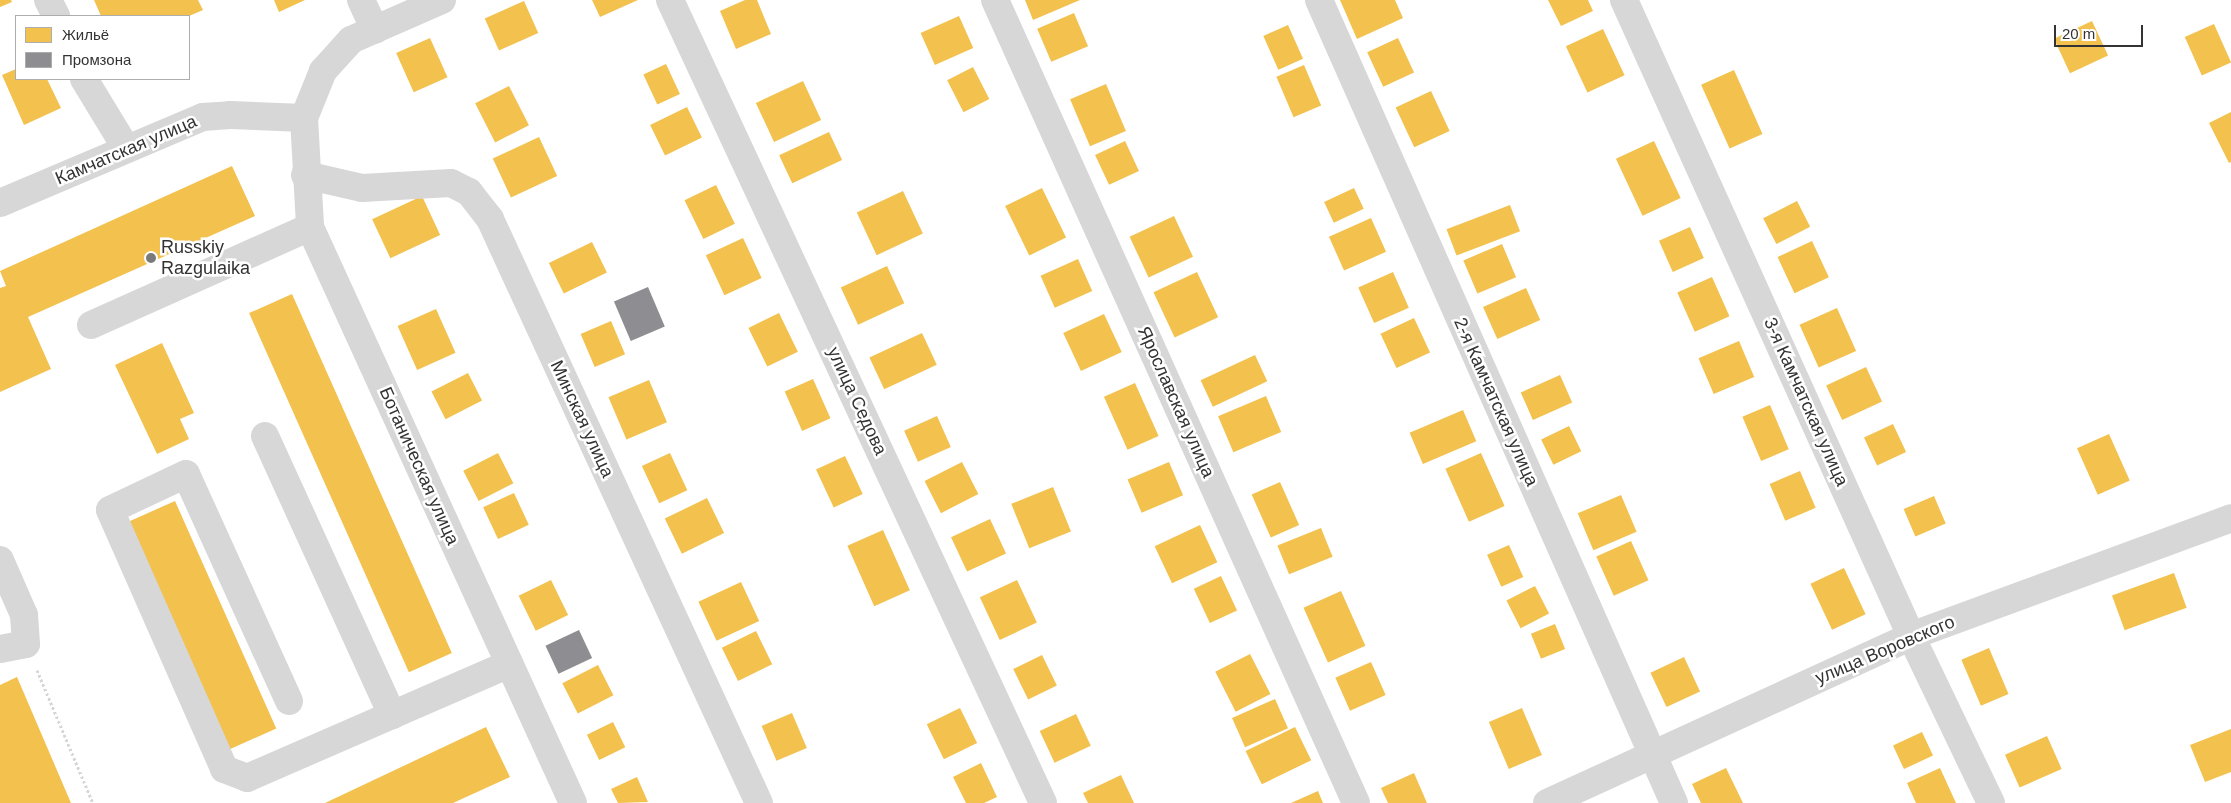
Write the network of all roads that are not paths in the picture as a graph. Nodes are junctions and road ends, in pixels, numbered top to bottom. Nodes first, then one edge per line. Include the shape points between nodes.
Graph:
1 (48, 0) edge
2 (361, 0) edge
3 (442, 0) edge
4 (670, 0) edge
5 (995, 0) edge
6 (1319, 0) edge
7 (1624, 0) edge
8 (56, 15) edge
9 (375, 30) junction
10 (85, 80) edge
11 (304, 118) junction
12 (126, 148) junction
13 (305, 175) junction
14 (0, 203) edge
15 (310, 227) junction
16 (91, 325) dead end
17 (266, 436) dead end
18 (2231, 518) edge
19 (0, 560) edge
20 (1912, 636) junction
21 (0, 649) edge
22 (509, 664) junction
23 (289, 701) dead end
24 (392, 715) junction
25 (1652, 755) junction
26 (573, 803) edge
27 (759, 803) edge
28 (1043, 803) edge
29 (1356, 803) edge
30 (1548, 803) edge
31 (1674, 803) edge
32 (1991, 803) edge

1 - 8 street
2 - 9 street
3 - 9 street
4 - 28 street, улица Седова
5 - 29 street, Ярославская улица
6 - 25 street, 2-я Камчатская улица
7 - 20 street, 3-я Камчатская улица
9 - 11 street via 351,40 323,72
10 - 12 street
11 - 12 street, Камчатская улица via 203,117
11 - 13 street, Ботаническая улица
12 - 14 street, Камчатская улица
13 - 15 street, Ботаническая улица
13 - 27 street, Минская улица via 362,188 451,183 469,192 490,219
15 - 16 street
15 - 22 street, Ботаническая улица
17 - 24 street
18 - 20 street, улица Воровского
19 - 21 street via 24,615 26,644
20 - 25 street, улица Воровского
20 - 32 street, 3-я Камчатская улица
22 - 24 street
22 - 26 street, Ботаническая улица
23 - 24 street via 186,474 110,510 224,769 246,778
25 - 30 street, улица Воровского
25 - 31 street, 2-я Камчатская улица

